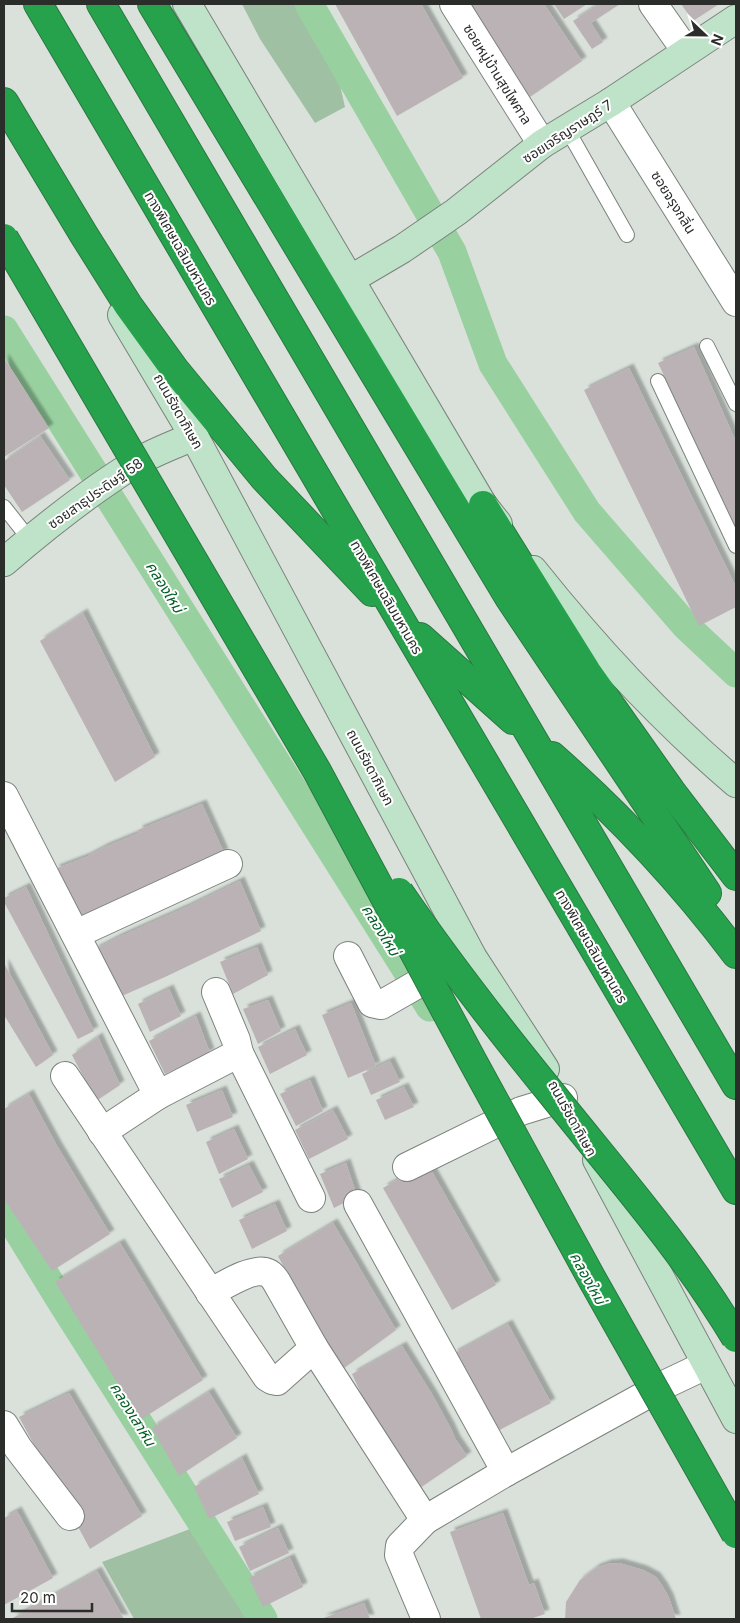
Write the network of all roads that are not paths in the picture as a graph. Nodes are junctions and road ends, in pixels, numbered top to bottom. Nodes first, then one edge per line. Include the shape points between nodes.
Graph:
1 (38, 4) edge
2 (101, 4) edge
3 (152, 4) edge
4 (187, 4) edge
5 (454, 4) edge
6 (653, 4) edge
7 (736, 19) edge
8 (686, 51) junction
9 (4, 102) edge
10 (611, 102) junction
11 (4, 116) edge
12 (567, 129) junction
13 (542, 144) junction
14 (627, 235) dead end
15 (4, 238) edge
16 (351, 279) junction
17 (736, 302) edge
18 (707, 346) dead end
19 (658, 381) dead end
20 (736, 404) edge
21 (194, 436) junction
22 (483, 505) junction
23 (4, 507) edge
24 (30, 540) junction
25 (736, 546) edge
26 (4, 562) edge
27 (317, 771) junction
28 (734, 777) edge
29 (4, 796) edge
30 (228, 864) dead end
31 (736, 876) edge
32 (76, 934) junction
33 (736, 939) edge
34 (736, 954) edge
35 (348, 956) dead end
36 (473, 958) junction
37 (216, 992) dead end
38 (239, 1052) junction
39 (65, 1076) dead end
40 (736, 1085) edge
41 (158, 1095) junction
42 (563, 1098) junction
43 (102, 1132) junction
44 (407, 1167) dead end
45 (736, 1190) edge
46 (311, 1198) dead end
47 (358, 1204) dead end
48 (210, 1293) junction
49 (736, 1338) edge
50 (314, 1348) junction
51 (706, 1365) junction
52 (736, 1419) edge
53 (4, 1425) edge
54 (11, 1452) edge
55 (506, 1472) junction
56 (70, 1516) dead end
57 (425, 1520) junction
58 (736, 1534) edge
59 (426, 1619) edge

1 - 45 highway, ทางพิเศษเฉลิมมหานคร
2 - 40 highway
3 - 33 highway via 510,599
4 - 16 main road
5 - 13 street, ซอยหมู่บ้านสุขไพศาล
6 - 8 street
7 - 8 main road, ซอยเจริญราษฎร์ 7
8 - 10 main road, ซอยเจริญราษฎร์ 7
9 - 34 highway via 128,306 175,370 264,478 365,585 652,852
10 - 12 main road, ซอยเจริญราษฎร์ 7
10 - 17 street, ซอยจรุงกลิ่น
11 - 21 main road, ถนนรัชดาภิเษก
12 - 13 main road, ซอยเจริญราษฎร์ 7
12 - 14 lane
13 - 16 main road, ซอยเจริญราษฎร์ 7 via 456,212
15 - 27 highway, bridge
16 - 22 main road
18 - 20 lane
19 - 25 lane
21 - 24 main road, ซอยสาธุประดิษฐ์ 58 via 140,461
21 - 36 main road, ถนนรัชดาภิเษก
22 - 28 main road via 540,579 612,662 672,723
22 - 31 highway via 587,672
23 - 24 lane
24 - 26 main road, ซอยสาธุประดิษฐ์ 58
27 - 49 highway, bridge via 429,934 534,1072 679,1252
27 - 58 highway, bridge via 481,1077
29 - 32 street
30 - 32 street
32 - 41 street
35 - 36 street via 372,1003 381,1005
36 - 42 main road, ถนนรัชดาภิเษก
37 - 38 street
38 - 41 street
38 - 46 street
39 - 43 street
41 - 43 street
42 - 44 street via 521,1111
42 - 51 main road, ถนนรัชดาภิเษก
43 - 48 street
47 - 55 street
48 - 50 street via 252,1272 270,1273
48 - 50 street via 272,1380 277,1380
50 - 57 street
51 - 52 main road, ถนนรัชดาภิเษก
51 - 55 street
53 - 54 street
54 - 56 street
55 - 57 street
57 - 59 street via 400,1546 398,1555

